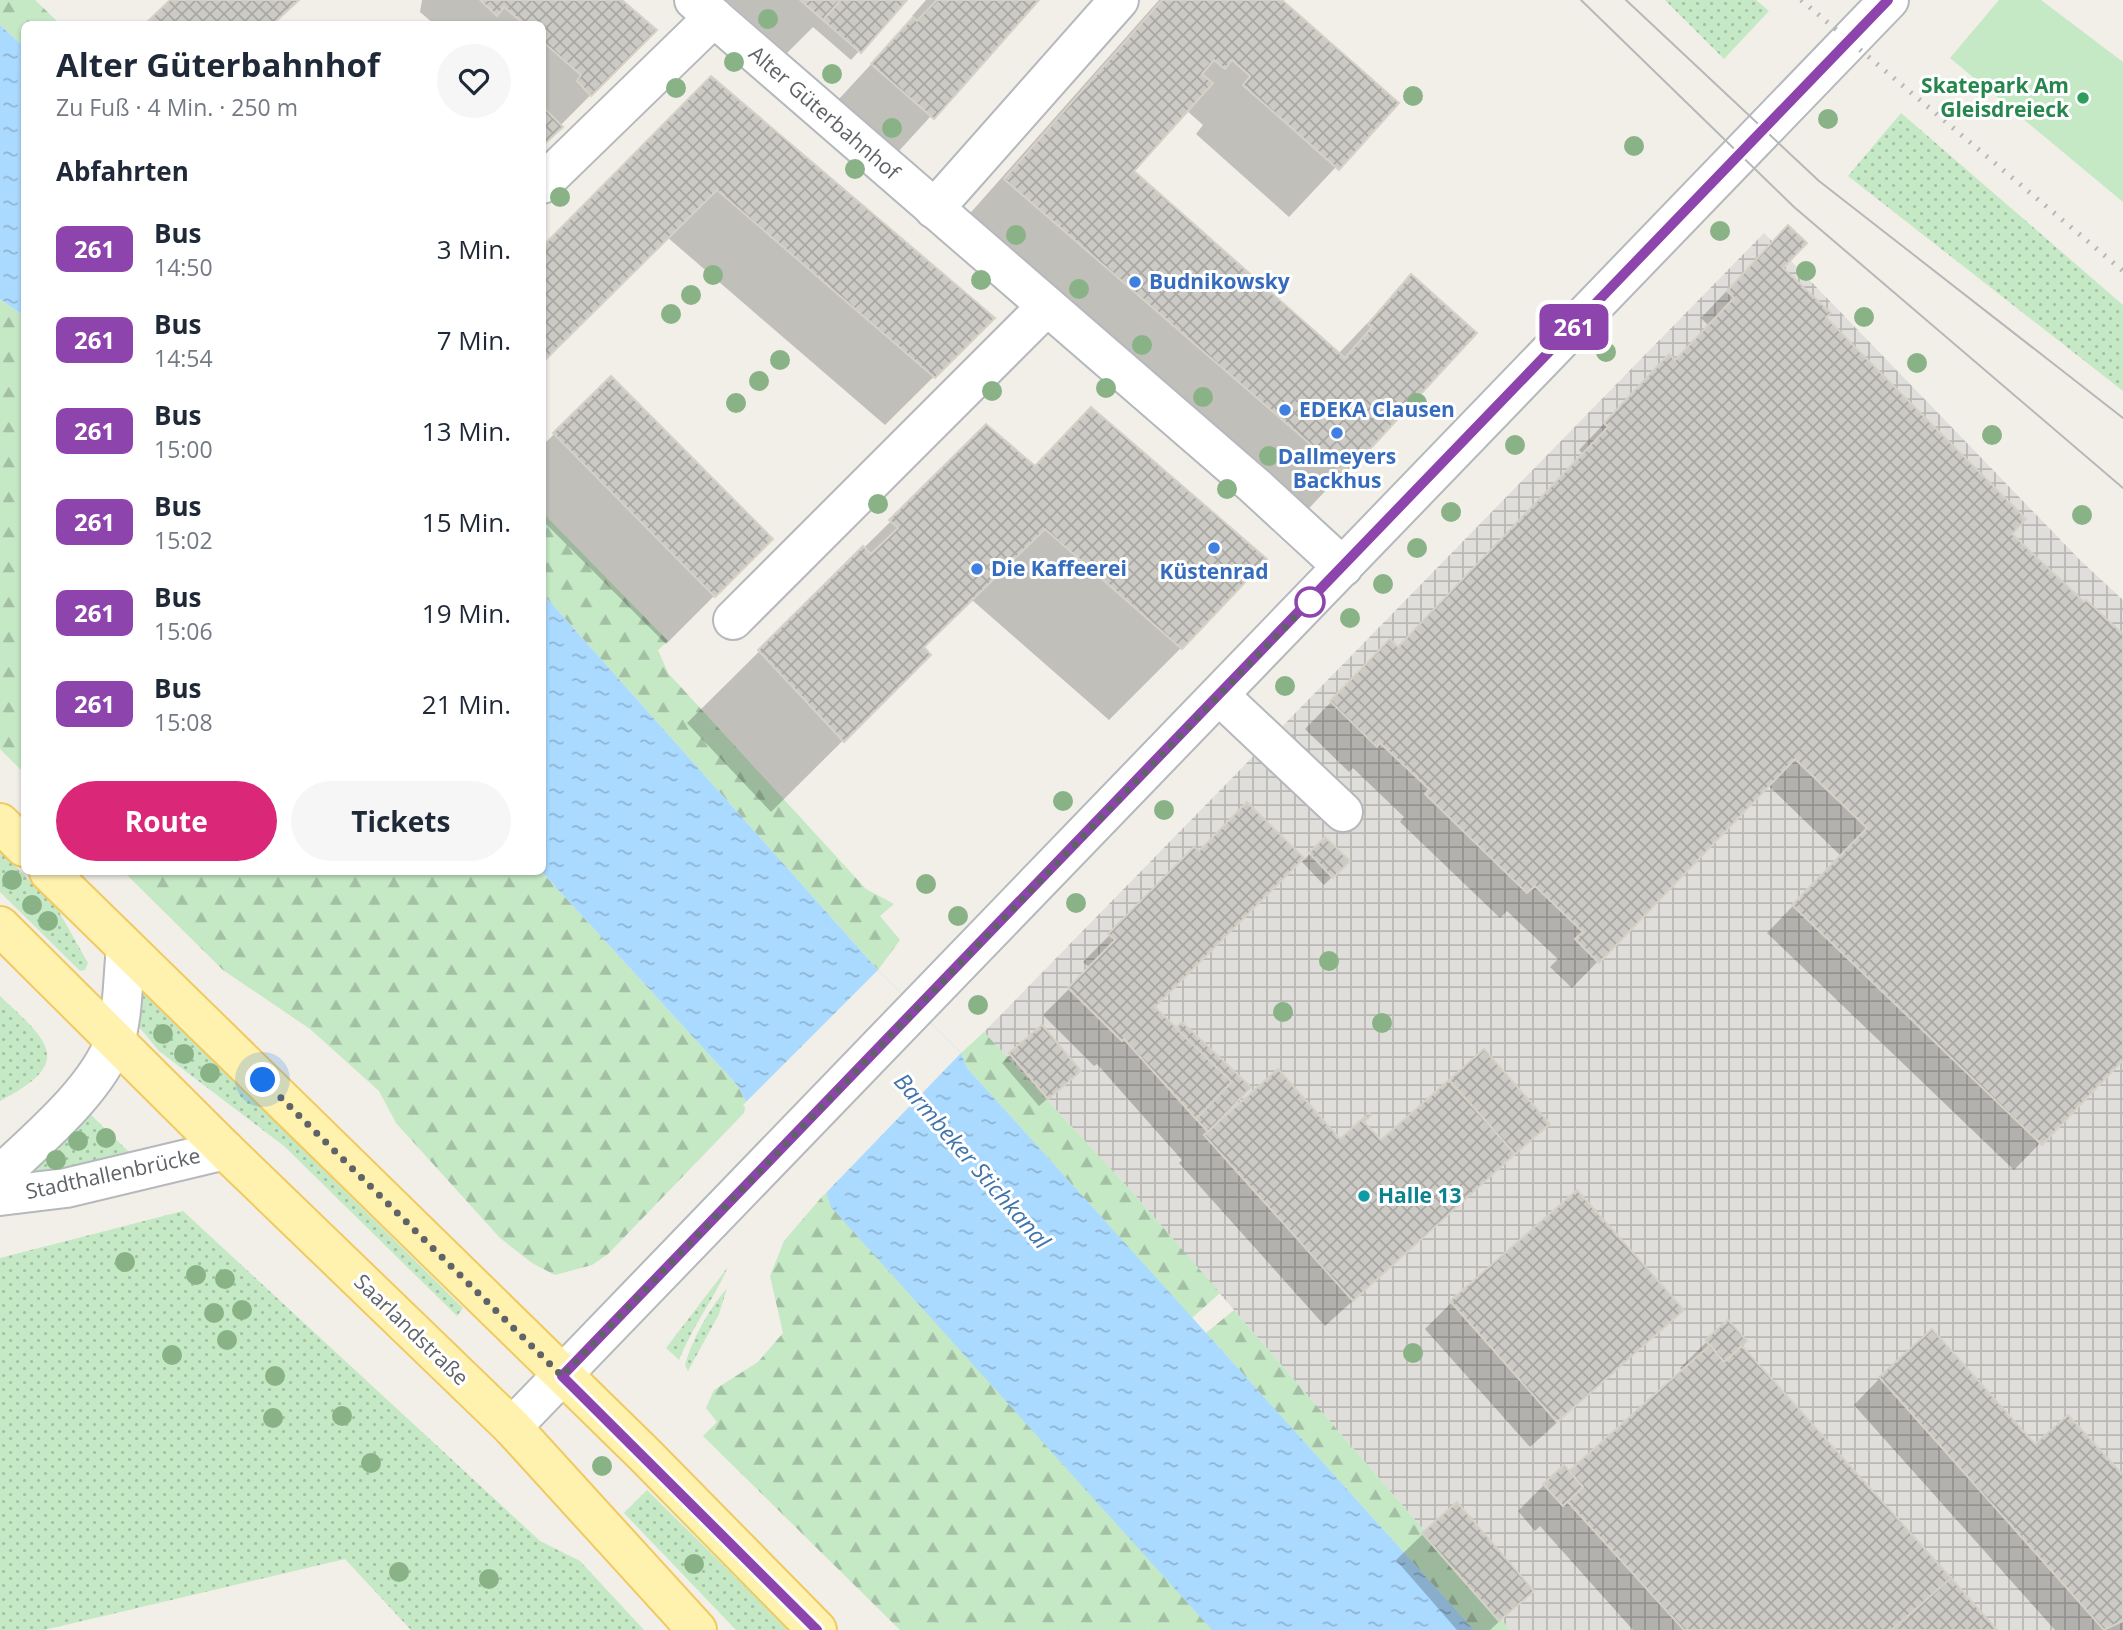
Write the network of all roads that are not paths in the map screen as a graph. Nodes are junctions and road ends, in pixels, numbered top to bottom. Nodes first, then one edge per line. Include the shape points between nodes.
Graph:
1 (1889, 0) edge
2 (1128, 7) edge
3 (704, 9) edge
4 (546, 180) edge
5 (934, 209) junction
6 (1047, 306) junction
7 (1343, 567) junction
8 (733, 620) dead end
9 (1220, 696) junction
10 (1343, 812) dead end
11 (0, 823) edge
12 (21, 844) edge
13 (52, 875) edge
14 (0, 926) edge
15 (126, 948) junction
16 (116, 1039) junction
17 (225, 1150) junction
18 (0, 1175) edge
19 (0, 1196) edge
20 (562, 1376) junction
21 (512, 1427) junction
22 (697, 1630) edge
23 (817, 1630) edge

1 - 7 street
2 - 5 street
3 - 4 street, Alter Güterbahnhof
3 - 5 street, Alter Güterbahnhof
5 - 6 street, Alter Güterbahnhof
6 - 7 street, Alter Güterbahnhof
6 - 8 street
7 - 9 street
9 - 10 street
9 - 20 street
11 - 12 main road
13 - 15 main road
14 - 16 main road, Saarlandstraße
15 - 16 street
15 - 20 main road
16 - 17 main road, Saarlandstraße
16 - 18 street, Stadthallenbrücke via 97,1074
17 - 19 street, Stadthallenbrücke via 66,1188
17 - 21 main road, Saarlandstraße
20 - 21 street
20 - 23 main road
21 - 22 main road, Saarlandstraße

